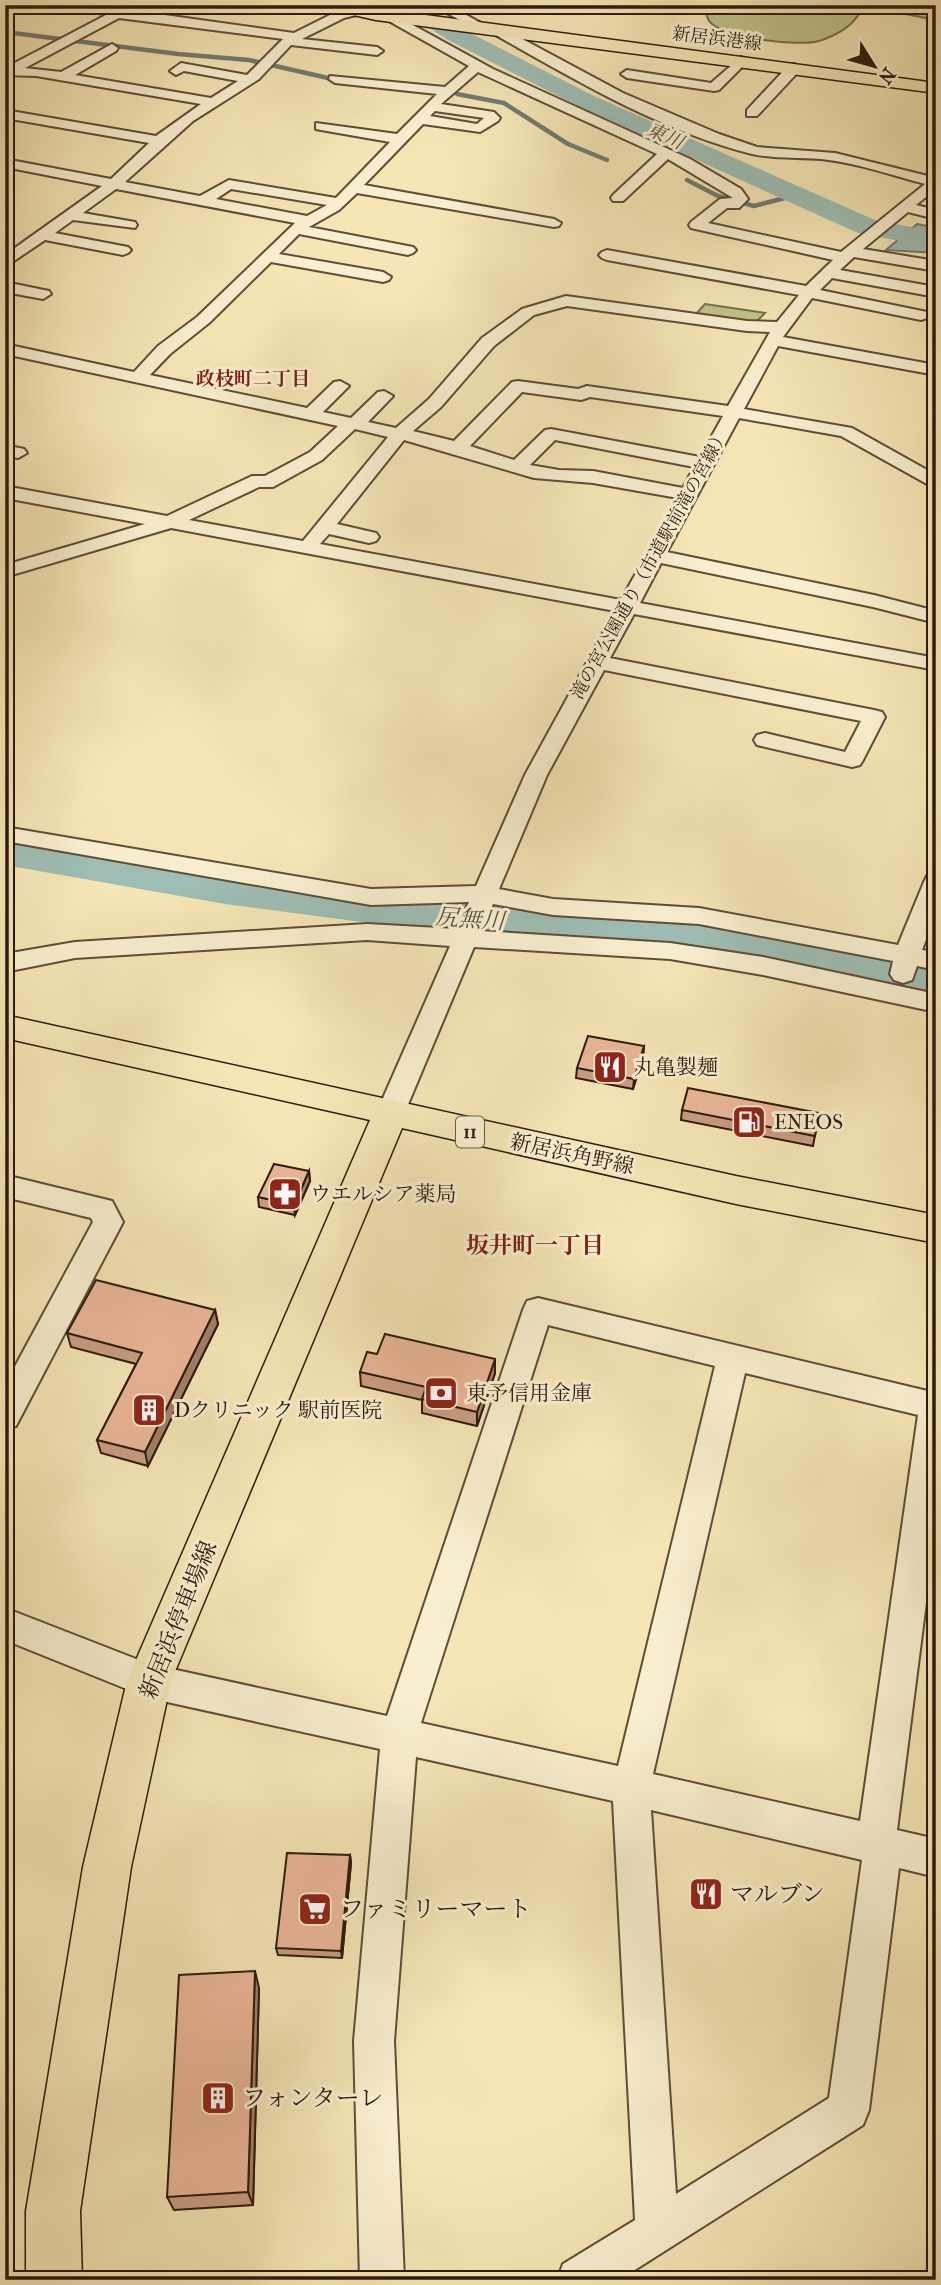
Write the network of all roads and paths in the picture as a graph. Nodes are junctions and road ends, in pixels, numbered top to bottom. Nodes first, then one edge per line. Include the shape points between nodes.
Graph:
1 (76, 5) edge
2 (327, 5) edge
3 (438, 5) edge
4 (357, 8) edge
5 (117, 15) junction
6 (398, 18) junction
7 (95, 26) junction
8 (118, 29) dead end
9 (490, 29) junction
10 (292, 39) junction
11 (112, 48) dead end
12 (377, 51) dead end
13 (741, 61) junction
14 (477, 66) junction
15 (794, 68) junction
16 (176, 71) dead end
17 (627, 74) dead end
18 (64, 76) junction
19 (250, 79) junction
20 (335, 79) dead end
21 (936, 88) edge
22 (449, 91) junction
23 (214, 102) junction
24 (432, 107) junction
25 (752, 113) dead end
26 (5, 114) edge
27 (420, 119) junction
28 (321, 126) dead end
29 (480, 128) junction
30 (495, 131) dead end
31 (400, 139) junction
32 (159, 141) junction
33 (665, 154) junction
34 (5, 163) edge
35 (936, 182) edge
36 (115, 183) junction
37 (354, 188) junction
38 (618, 198) dead end
39 (204, 200) junction
40 (339, 203) junction
41 (906, 206) junction
42 (71, 215) junction
43 (936, 215) edge
44 (554, 223) dead end
45 (130, 225) dead end
46 (302, 225) junction
47 (43, 235) junction
48 (123, 250) dead end
49 (408, 250) dead end
50 (851, 253) junction
51 (607, 255) dead end
52 (268, 257) junction
53 (5, 262) edge
54 (936, 266) edge
55 (830, 273) junction
56 (383, 277) dead end
57 (5, 287) edge
58 (936, 292) edge
59 (43, 294) dead end
60 (805, 297) junction
61 (920, 315) dead end
62 (863, 316) dead end
63 (777, 334) junction
64 (5, 349) edge
65 (936, 370) edge
66 (137, 378) junction
67 (340, 386) dead end
68 (384, 396) dead end
69 (734, 412) junction
70 (310, 415) junction
71 (353, 424) junction
72 (399, 433) junction
73 (458, 448) junction
74 (705, 464) junction
75 (518, 466) junction
76 (936, 483) edge
77 (5, 492) edge
78 (688, 494) junction
79 (168, 523) junction
80 (324, 527) junction
81 (369, 537) dead end
82 (308, 547) junction
83 (656, 556) junction
84 (5, 571) edge
85 (627, 606) junction
86 (936, 617) edge
87 (597, 662) junction
88 (936, 664) edge
89 (765, 740) dead end
90 (5, 834) edge
91 (936, 881) edge
92 (481, 899) junction
93 (467, 934) junction
94 (905, 959) junction
95 (936, 961) edge
96 (5, 963) edge
97 (901, 992) junction
98 (936, 1003) edge
99 (5, 1026) edge
100 (390, 1114) junction
101 (5, 1186) edge
102 (936, 1229) edge
103 (733, 1357) junction
104 (935, 1406) edge
105 (5, 1416) edge
106 (5, 1624) edge
107 (149, 1681) junction
108 (400, 1736) junction
109 (631, 1787) junction
110 (880, 1843) junction
111 (936, 1858) edge
112 (657, 2229) junction
113 (54, 2280) edge
114 (383, 2280) edge
115 (579, 2280) edge

1 - 5 street
2 - 4 main road, 新居浜港線
3 - 9 street
4 - 6 main road, 新居浜港線
4 - 10 street
5 - 7 street
5 - 10 street
6 - 9 main road, 新居浜港線
6 - 14 street
7 - 8 street
7 - 18 street via 8,72
9 - 13 main road, 新居浜港線
9 - 35 street via 589,83 747,149 821,155
10 - 12 street
10 - 19 street
11 - 18 street
13 - 15 main road, 新居浜港線
13 - 17 street via 714,87
14 - 22 street
14 - 33 street
15 - 21 main road, 新居浜港線
15 - 25 street
16 - 19 street via 181,67
18 - 23 street
19 - 23 street
20 - 22 street
22 - 24 street
23 - 32 street
24 - 27 street
24 - 29 street via 489,115 492,118
26 - 32 street
27 - 29 street
27 - 31 street
28 - 31 street
29 - 30 street
31 - 37 street
32 - 36 street
33 - 38 street
33 - 50 street via 736,192 737,202 725,202 696,225
34 - 36 street
35 - 41 street
36 - 39 street
36 - 42 street
37 - 40 street
37 - 44 street
39 - 40 street via 229,184
39 - 46 street
40 - 46 street
41 - 43 street
41 - 50 street, 滝の宮公園通り（市道駅前滝の宮線）
42 - 45 street
42 - 47 street
46 - 49 street
46 - 52 street
47 - 48 street
47 - 53 street
50 - 54 street
50 - 55 street, 滝の宮公園通り（市道駅前滝の宮線）
51 - 60 street
52 - 56 street
52 - 66 street
55 - 58 street
55 - 60 street, 滝の宮公園通り（市道駅前滝の宮線）
57 - 59 street
60 - 61 street
60 - 62 street
60 - 63 street, 滝の宮公園通り（市道駅前滝の宮線）
63 - 65 street
63 - 69 street, 滝の宮公園通り（市道駅前滝の宮線）
63 - 72 street via 747,326 554,302 512,321 435,403
64 - 66 street
66 - 70 street
67 - 70 street
68 - 71 street
69 - 73 street via 518,386
69 - 74 street, 滝の宮公園通り（市道駅前滝の宮線）
69 - 76 street via 845,432
70 - 71 street
71 - 72 street
71 - 79 street via 306,462
72 - 73 street
72 - 80 street
73 - 75 street
74 - 75 street via 551,434
74 - 78 street, 滝の宮公園通り（市道駅前滝の宮線）
75 - 78 street via 559,477 593,477
77 - 79 street
78 - 83 street, 滝の宮公園通り（市道駅前滝の宮線）
79 - 82 street
79 - 84 street
80 - 81 street
80 - 82 street
82 - 85 street
83 - 85 street, 滝の宮公園通り（市道駅前滝の宮線）
83 - 86 street
85 - 87 street, 滝の宮公園通り（市道駅前滝の宮線）
85 - 88 street
87 - 89 street via 874,717 852,761
87 - 92 street, 滝の宮公園通り（市道駅前滝の宮線） via 536,775
90 - 92 street via 371,897
91 - 94 street
92 - 93 street, 滝の宮公園通り（市道駅前滝の宮線）
92 - 94 street via 699,916
93 - 96 street via 311,935 75,950
93 - 97 street via 670,951
93 - 100 street
94 - 95 street
94 - 97 street
97 - 98 street
99 - 100 main road, 新居浜角野線 / 11
100 - 102 main road, 新居浜角野線 / 11
100 - 107 main road, 新居浜停車場線
101 - 105 street via 102,1209 108,1222
103 - 104 street
103 - 108 street via 538,1310
103 - 109 street
104 - 110 street
106 - 107 street
107 - 108 street
107 - 113 main road, 新居浜停車場線 via 107,1867 53,2211
108 - 109 street
108 - 114 street via 374,2040
109 - 110 street
109 - 112 street
110 - 111 street
110 - 112 street via 848,2110
112 - 115 street

